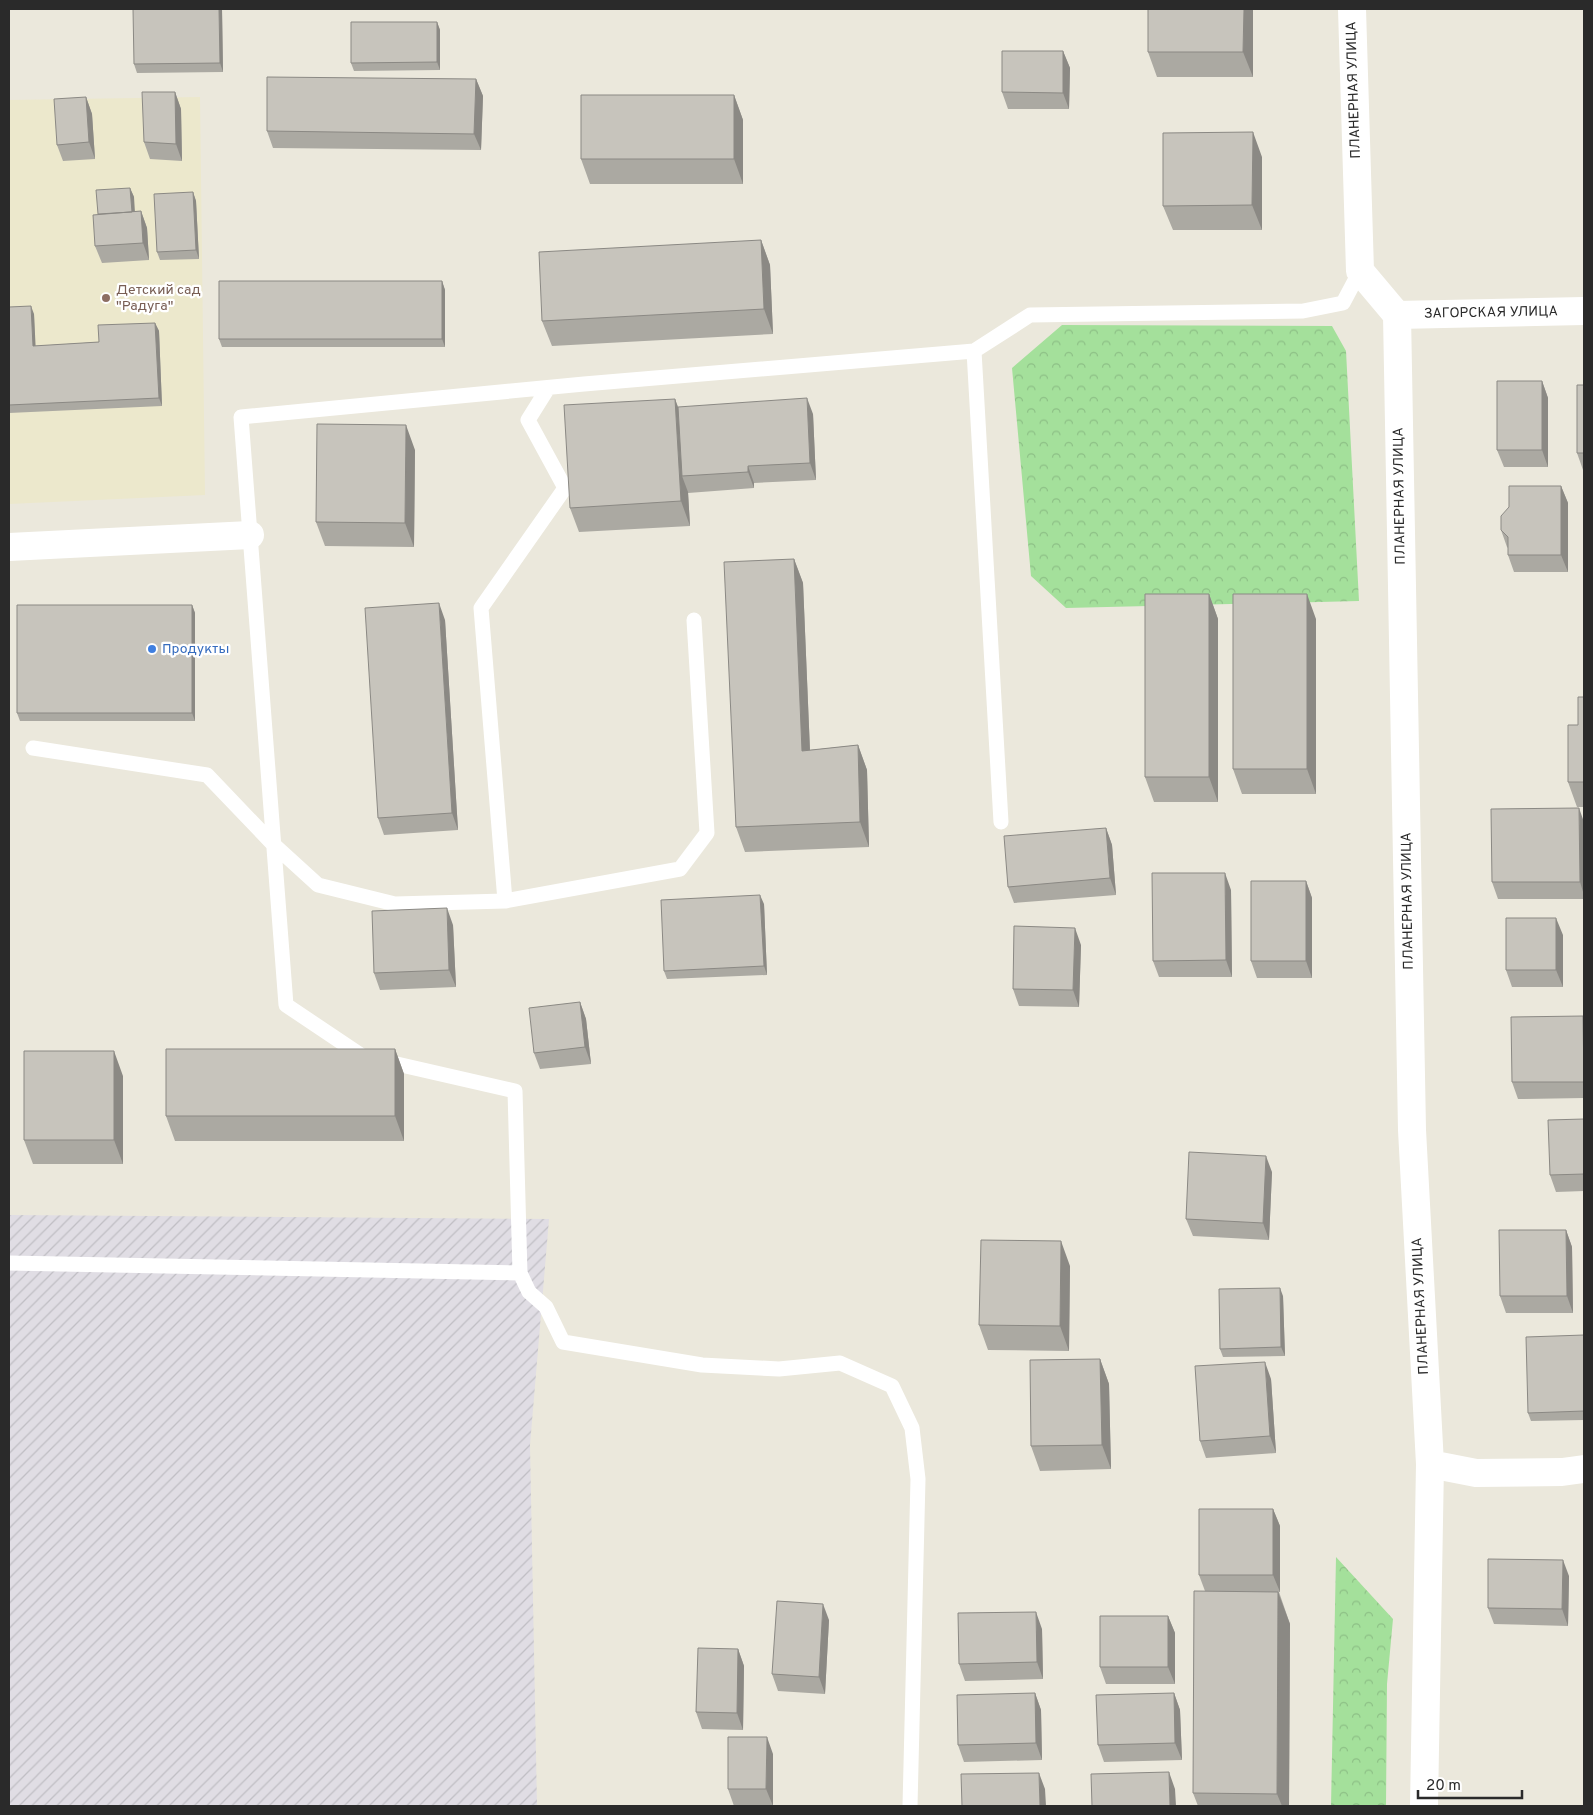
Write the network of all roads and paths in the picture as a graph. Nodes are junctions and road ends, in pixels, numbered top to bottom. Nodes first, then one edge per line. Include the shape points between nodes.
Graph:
1 (1352, 9) edge
2 (1360, 271) junction
3 (1584, 311) edge
4 (1397, 315) junction
5 (974, 351) junction
6 (548, 388) junction
7 (250, 535) junction
8 (9, 547) edge
9 (694, 620) dead end
10 (33, 748) dead end
11 (1001, 822) dead end
12 (273, 844) junction
13 (505, 901) junction
14 (9, 1263) edge
15 (520, 1273) junction
16 (1430, 1464) junction
17 (1584, 1469) edge
18 (910, 1806) edge
19 (1424, 1806) edge

1 - 2 street, ПЛАНЕРНАЯ УЛИЦА
2 - 4 street
2 - 5 lane via 1343,303 1302,311 1030,315
3 - 4 street, ЗАГОРСКАЯ УЛИЦА
4 - 16 street, ПЛАНЕРНАЯ УЛИЦА via 1412,1130
5 - 6 lane
5 - 11 lane
6 - 7 lane via 241,417
6 - 13 lane via 528,420 566,488 480,608
7 - 8 street
7 - 12 lane
9 - 13 lane via 707,833 680,869
10 - 12 lane via 206,776
12 - 13 lane via 318,886 395,904
12 - 15 lane via 286,1005 362,1056 515,1091
14 - 15 lane
15 - 18 lane via 529,1292 546,1307 563,1342 702,1365 779,1369 840,1364 892,1386 912,1428 918,1479
16 - 17 street via 1476,1473
16 - 19 street, ПЛАНЕРНАЯ УЛИЦА

